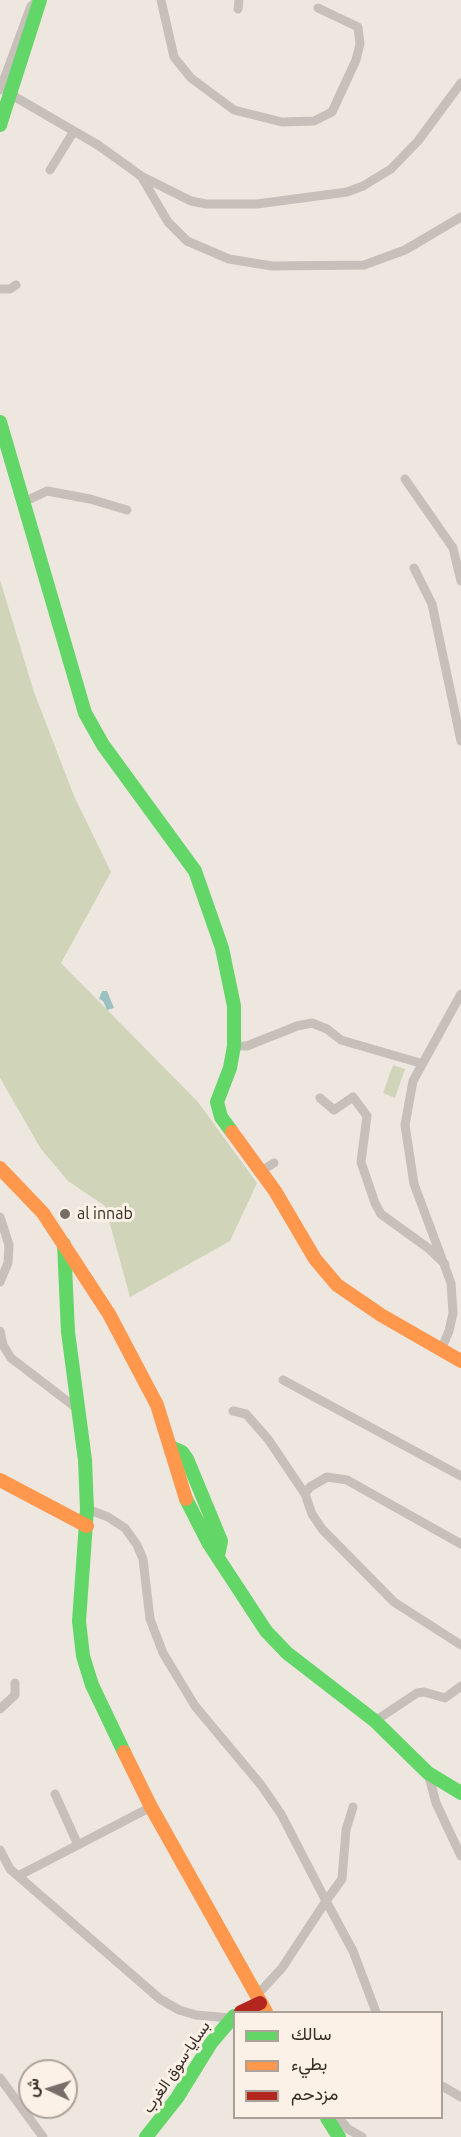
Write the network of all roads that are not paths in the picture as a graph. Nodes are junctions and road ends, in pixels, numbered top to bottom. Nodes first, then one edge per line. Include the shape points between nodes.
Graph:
1 (40, 0) edge
2 (160, 0) edge
3 (318, 8) dead end
4 (461, 83) edge
5 (5, 92) edge
6 (0, 125) edge
7 (74, 131) junction
8 (50, 170) dead end
9 (141, 176) junction
10 (461, 217) edge
11 (16, 285) dead end
12 (0, 289) edge
13 (0, 422) edge
14 (405, 479) dead end
15 (24, 502) junction
16 (127, 510) dead end
17 (414, 568) dead end
18 (461, 581) edge
19 (461, 741) edge
20 (461, 994) edge
21 (234, 1046) junction
22 (420, 1063) junction
23 (320, 1098) dead end
24 (274, 1163) dead end
25 (0, 1168) edge
26 (261, 1171) junction
27 (0, 1217) edge
28 (64, 1244) junction
29 (447, 1266) junction
30 (0, 1281) edge
31 (0, 1331) edge
32 (441, 1350) junction
33 (461, 1361) edge
34 (283, 1380) dead end
35 (79, 1410) junction
36 (233, 1411) dead end
37 (171, 1447) junction
38 (461, 1476) edge
39 (0, 1480) edge
40 (305, 1494) junction
41 (202, 1497) junction
42 (187, 1503) junction
43 (87, 1509) junction
44 (87, 1526) junction
45 (461, 1544) edge
46 (218, 1556) junction
47 (461, 1645) edge
48 (15, 1683) dead end
49 (461, 1686) edge
50 (0, 1709) edge
51 (375, 1721) junction
52 (428, 1773) junction
53 (461, 1793) edge
54 (55, 1794) dead end
55 (151, 1807) junction
56 (353, 1807) dead end
57 (78, 1845) junction
58 (0, 1850) edge
59 (461, 1856) edge
60 (20, 1875) junction
61 (326, 1901) junction
62 (261, 2003) edge
63 (244, 2011) edge
64 (375, 2011) edge
65 (233, 2015) edge
66 (233, 2017) edge
67 (0, 2078) edge
68 (443, 2087) edge
69 (461, 2097) edge
70 (328, 2119) edge
71 (340, 2119) edge
72 (43, 2137) edge
73 (146, 2137) edge
74 (339, 2137) edge
75 (362, 2137) edge

1 - 5 main road
2 - 3 street via 174,57 191,78 234,110 282,122 314,121 332,112 356,60 360,44 358,27
4 - 9 street via 391,169 356,189 256,204 206,204 191,201
5 - 6 main road
5 - 7 street
7 - 8 street
7 - 9 street
9 - 10 street via 168,222 187,241 229,259 272,266 364,265 405,250
11 - 12 street
13 - 15 main road
14 - 18 street via 453,548
15 - 16 street via 47,491
15 - 21 main road via 85,712 103,745 195,872 231,980
17 - 19 street via 432,604
20 - 22 street
21 - 22 street via 247,1046 312,1023 341,1040
21 - 26 main road via 218,1109
22 - 29 street via 405,1125 414,1184
23 - 29 street via 334,1110 353,1097 367,1116 361,1162 381,1214
24 - 26 street
25 - 28 main road via 43,1213
26 - 32 main road via 315,1259 337,1285
27 - 30 street via 9,1245 8,1263
28 - 35 main road via 68,1332
28 - 37 main road via 132,1355 157,1405
29 - 32 street via 453,1313
31 - 35 street via 11,1358
32 - 33 main road
34 - 38 street
35 - 43 main road
36 - 40 street via 246,1414 268,1438
37 - 41 main road via 187,1459
37 - 42 main road
39 - 44 main road
40 - 45 street via 327,1477 347,1480
40 - 47 street via 322,1529 394,1602
41 - 42 main road
41 - 46 main road via 221,1541
42 - 46 main road
43 - 44 main road
43 - 61 street via 125,1528 137,1545 143,1559 150,1619 163,1653 195,1706 281,1814
44 - 55 main road via 79,1611 83,1656 92,1685
46 - 51 main road via 277,1644
48 - 50 street via 15,1695
49 - 51 street via 445,1698 420,1692
51 - 52 main road
52 - 53 main road
52 - 59 street via 436,1803
54 - 57 street
55 - 57 street
55 - 62 main road
56 - 61 street via 346,1830 342,1879
57 - 60 street
58 - 60 street via 10,1869
60 - 65 street via 160,1999 196,2015
61 - 62 street
61 - 64 street via 353,1951
62 - 63 main road, بسايا-سوق الغرب
66 - 73 main road, بسايا-سوق الغرب
67 - 72 street
68 - 69 street
70 - 74 main road
71 - 75 street

